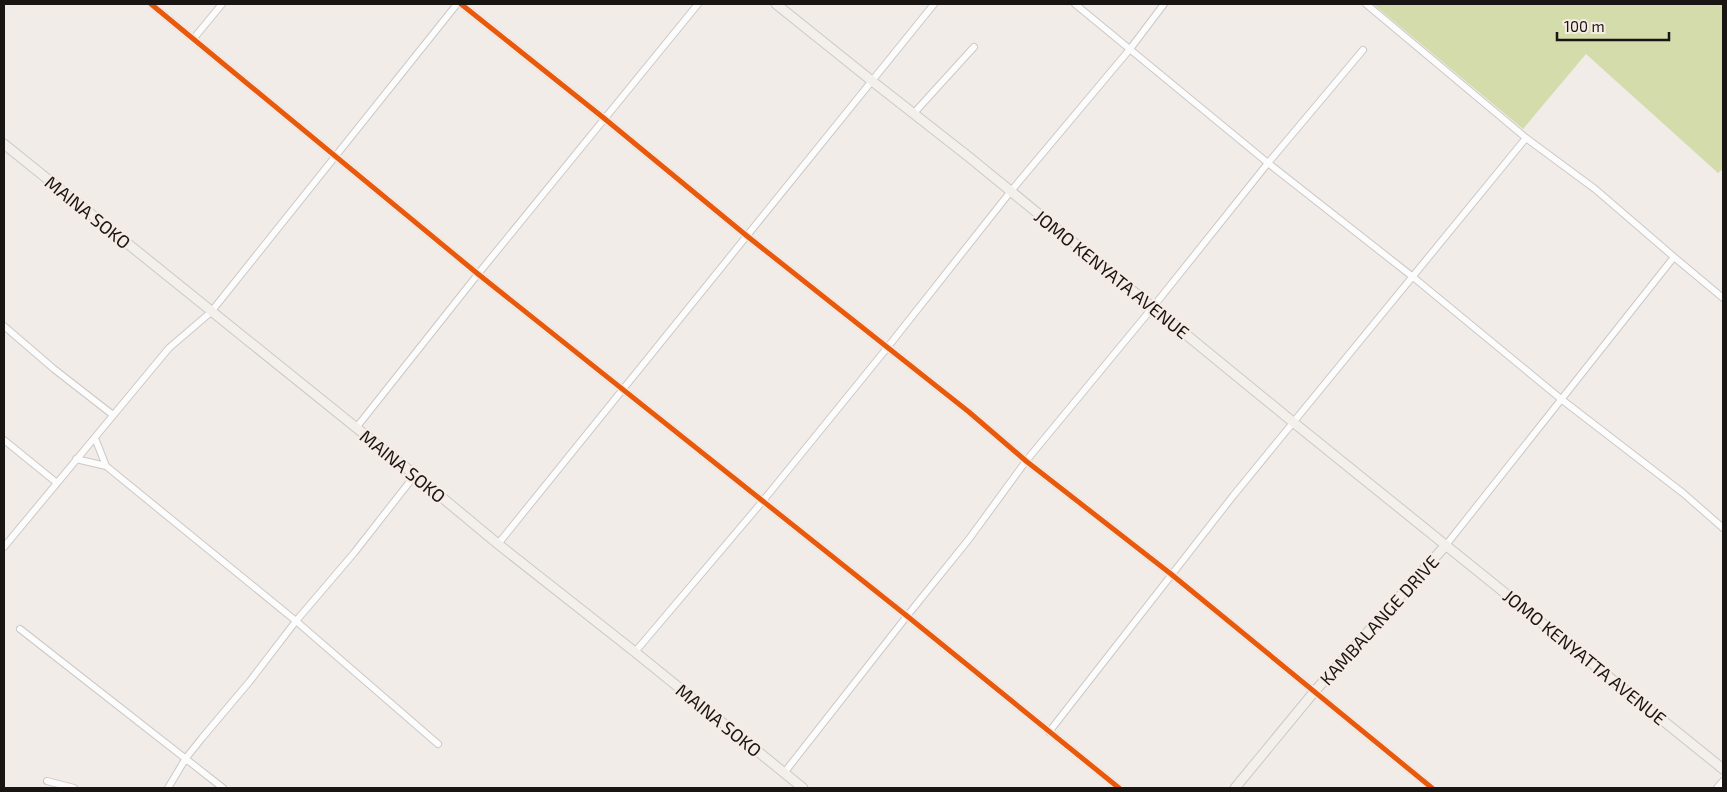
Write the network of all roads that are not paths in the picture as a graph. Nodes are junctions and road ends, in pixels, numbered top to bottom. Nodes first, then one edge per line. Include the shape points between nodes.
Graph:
1 (151, 4) edge
2 (222, 4) edge
3 (459, 4) edge
4 (698, 4) edge
5 (776, 4) edge
6 (934, 4) edge
7 (1075, 4) edge
8 (1164, 4) edge
9 (1366, 4) edge
10 (194, 38) junction
11 (974, 47) dead end
12 (1130, 49) junction
13 (1363, 50) dead end
14 (872, 81) junction
15 (914, 113) junction
16 (605, 119) junction
17 (1526, 138) junction
18 (4, 144) edge
19 (336, 156) junction
20 (1268, 163) junction
21 (1011, 191) junction
22 (747, 236) junction
23 (1674, 257) junction
24 (478, 274) junction
25 (1413, 276) junction
26 (1723, 298) edge
27 (1153, 307) junction
28 (211, 312) junction
29 (4, 326) edge
30 (887, 348) junction
31 (622, 390) junction
32 (1561, 399) junction
33 (113, 415) junction
34 (1293, 422) junction
35 (356, 428) junction
36 (95, 438) junction
37 (4, 440) edge
38 (76, 460) junction
39 (1026, 461) junction
40 (106, 466) junction
41 (415, 474) junction
42 (57, 483) junction
43 (762, 502) junction
44 (1723, 528) edge
45 (498, 544) junction
46 (1446, 544) junction
47 (4, 547) edge
48 (1171, 574) junction
49 (907, 616) junction
50 (296, 621) junction
51 (20, 629) dead end
52 (635, 652) junction
53 (1314, 692) junction
54 (1048, 732) junction
55 (438, 744) dead end
56 (186, 758) junction
57 (1723, 769) edge
58 (784, 773) junction
59 (47, 781) dead end
60 (1723, 781) edge
61 (74, 788) edge
62 (168, 788) edge
63 (223, 788) edge
64 (803, 788) edge
65 (1119, 788) edge
66 (1235, 788) edge
67 (1432, 788) edge
68 (1717, 788) edge

1 - 10 street
2 - 10 street
3 - 16 street
3 - 19 street
4 - 16 street
5 - 14 street, JOMO KENYATA AVENUE
6 - 14 street
7 - 12 street
8 - 12 street
9 - 17 street
10 - 19 street
11 - 15 street
12 - 20 street
12 - 21 street
13 - 20 street
14 - 15 street, JOMO KENYATA AVENUE
14 - 22 street
15 - 21 street, JOMO KENYATA AVENUE
16 - 22 street
16 - 24 street
17 - 23 street via 1596,189
17 - 25 street
18 - 28 street, MAINA SOKO
19 - 24 street
19 - 28 street
20 - 25 street
20 - 27 street
21 - 27 street, JOMO KENYATA AVENUE
21 - 30 street
22 - 30 street
22 - 31 street
23 - 26 street
23 - 32 street
24 - 31 street
24 - 35 street
25 - 32 street
25 - 34 street
27 - 34 street, JOMO KENYATA AVENUE
27 - 39 street
28 - 33 street via 169,348
28 - 35 street, MAINA SOKO
29 - 33 street
30 - 39 street
30 - 43 street
31 - 43 street
31 - 45 street
32 - 44 street
32 - 46 street
33 - 36 street
34 - 46 street, JOMO KENYATA AVENUE
34 - 48 street
35 - 41 street, MAINA SOKO
36 - 38 street
36 - 40 street
37 - 42 street
38 - 40 street
38 - 42 street
39 - 48 street
39 - 49 street
40 - 50 street
41 - 45 street, MAINA SOKO
41 - 50 street
42 - 47 street
43 - 49 street
43 - 52 street
45 - 52 street, MAINA SOKO
46 - 53 street, KAMBALANGE DRIVE
46 - 57 street, JOMO KENYATTA AVENUE
48 - 53 street
48 - 54 street
49 - 54 street
49 - 58 street
50 - 55 street
50 - 56 street
51 - 56 street
52 - 58 street, MAINA SOKO
53 - 66 street, KAMBALANGE DRIVE
53 - 67 street
54 - 65 street
56 - 62 street
56 - 63 street
58 - 64 street, MAINA SOKO
59 - 61 street
60 - 68 street

